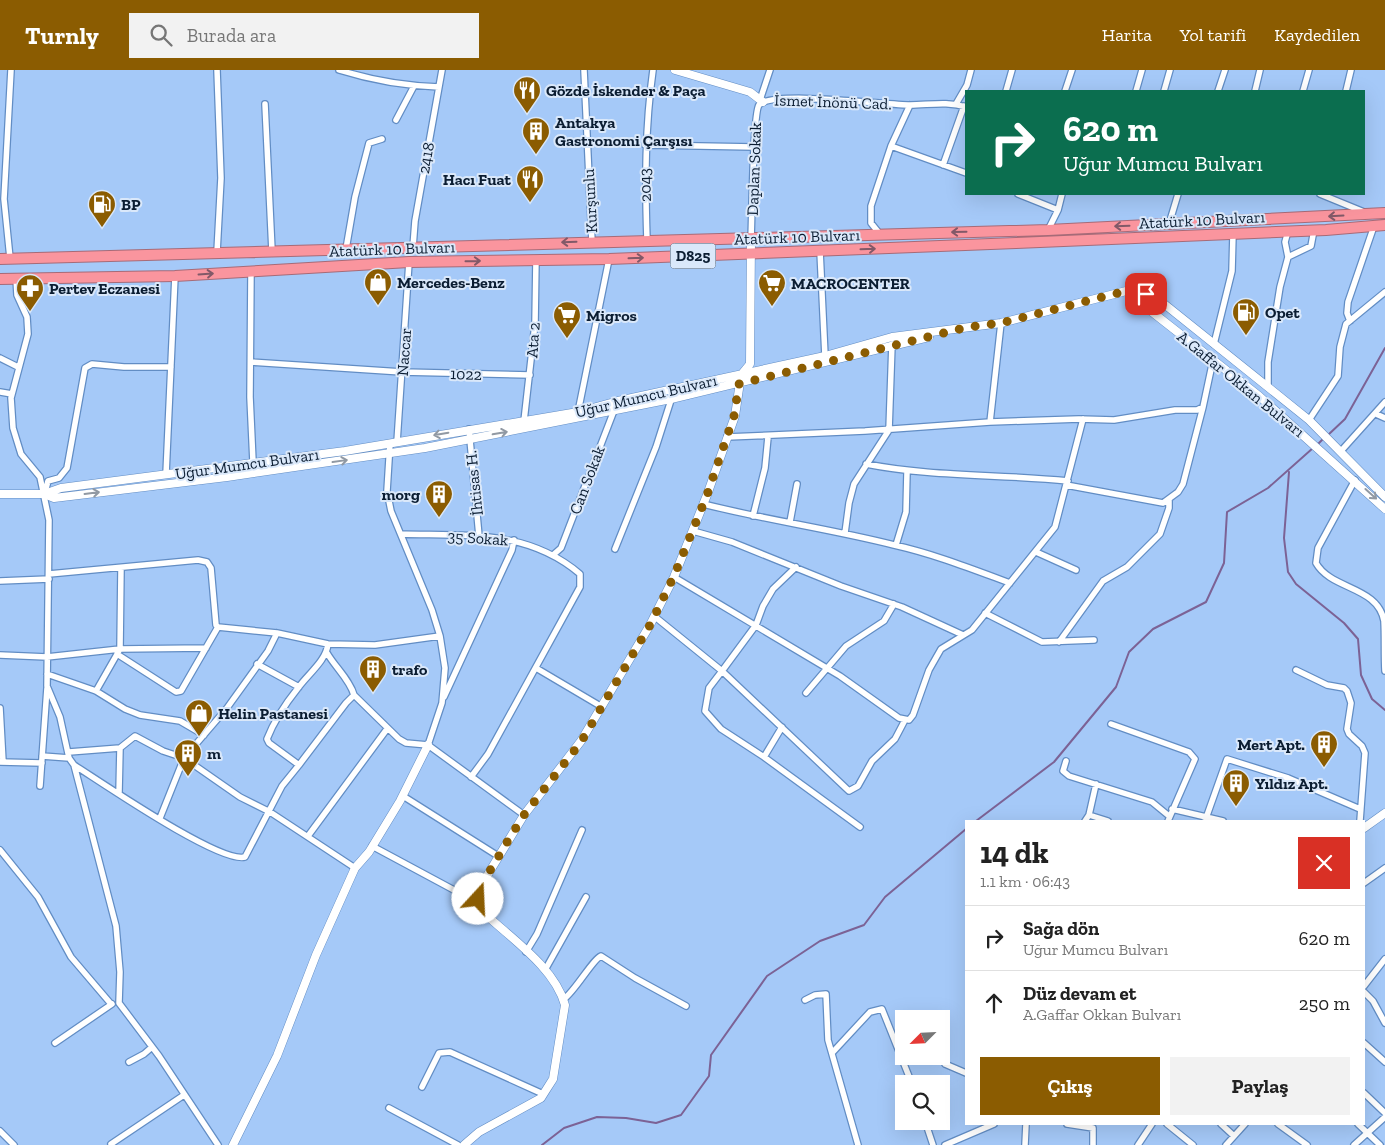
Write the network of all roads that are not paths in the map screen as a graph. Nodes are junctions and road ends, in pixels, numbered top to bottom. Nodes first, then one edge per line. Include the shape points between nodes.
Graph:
1 (11, 70) edge
2 (216, 70) edge
3 (339, 70) edge
4 (442, 70) edge
5 (584, 70) edge
6 (653, 70) edge
7 (675, 70) edge
8 (770, 70) edge
9 (971, 70) edge
10 (1012, 70) edge
11 (1072, 70) edge
12 (1142, 70) edge
13 (1170, 70) edge
14 (1225, 70) edge
15 (1260, 70) edge
16 (1309, 70) edge
17 (1351, 70) edge
18 (414, 86) junction
19 (439, 87) junction
20 (1006, 90) edge
21 (1065, 90) edge
22 (1136, 90) edge
23 (1164, 90) edge
24 (1218, 90) edge
25 (1255, 90) edge
26 (1303, 90) edge
27 (1346, 90) edge
28 (762, 101) junction
29 (265, 104) dead end
30 (956, 104) junction
31 (910, 105) junction
32 (965, 106) edge
33 (396, 120) dead end
34 (382, 139) dead end
35 (645, 145) junction
36 (891, 146) junction
37 (754, 147) junction
38 (943, 165) junction
39 (965, 173) edge
40 (1020, 195) edge
41 (1062, 195) edge
42 (1178, 195) edge
43 (1323, 195) edge
44 (2, 207) edge
45 (1058, 210) junction
46 (1385, 213) edge
47 (1371, 214) junction
48 (1169, 224) junction
49 (1385, 225) edge
50 (1374, 226) junction
51 (1048, 230) junction
52 (1314, 230) junction
53 (1288, 231) junction
54 (880, 234) junction
55 (1233, 234) junction
56 (751, 238) junction
57 (647, 240) junction
58 (592, 242) junction
59 (413, 247) junction
60 (346, 249) junction
61 (272, 250) junction
62 (820, 250) junction
63 (217, 252) junction
64 (753, 253) junction
65 (1288, 257) junction
66 (5, 258) edge
67 (536, 259) junction
68 (609, 259) junction
69 (410, 262) junction
70 (251, 270) junction
71 (175, 276) junction
72 (0, 278) edge
73 (16, 278) junction
74 (1134, 289) junction
75 (1385, 292) edge
76 (1350, 321) junction
77 (1001, 323) junction
78 (968, 327) junction
79 (892, 338) junction
80 (1214, 344) junction
81 (892, 347) junction
82 (825, 356) junction
83 (0, 358) edge
84 (1213, 360) junction
85 (251, 362) junction
86 (18, 367) junction
87 (171, 368) junction
88 (402, 372) junction
89 (530, 375) junction
90 (741, 375) junction
91 (739, 384) junction
92 (1268, 386) junction
93 (674, 390) junction
94 (0, 392) edge
95 (12, 394) junction
96 (671, 399) junction
97 (618, 401) junction
98 (1385, 402) edge
99 (1203, 407) junction
100 (614, 411) junction
101 (578, 412) junction
102 (1376, 414) junction
103 (1385, 418) edge
104 (1083, 419) junction
105 (524, 420) junction
106 (1309, 420) junction
107 (990, 422) junction
108 (468, 429) junction
109 (888, 430) junction
110 (728, 437) junction
111 (768, 437) junction
112 (469, 439) junction
113 (394, 443) junction
114 (1338, 448) junction
115 (389, 454) junction
116 (253, 462) junction
117 (866, 464) junction
118 (907, 472) junction
119 (166, 474) junction
120 (1355, 480) junction
121 (1067, 483) junction
122 (797, 484) dead end
123 (0, 494) edge
124 (44, 494) junction
125 (1385, 497) edge
126 (1168, 500) junction
127 (703, 504) junction
128 (1385, 509) edge
129 (753, 516) junction
130 (790, 522) junction
131 (693, 531) junction
132 (401, 534) junction
133 (845, 534) junction
134 (479, 536) junction
135 (514, 540) junction
136 (896, 545) junction
137 (615, 549) dead end
138 (1036, 552) junction
139 (553, 555) junction
140 (796, 567) junction
141 (121, 568) junction
142 (1076, 570) dead end
143 (674, 576) junction
144 (49, 577) junction
145 (0, 581) edge
146 (1010, 583) junction
147 (894, 604) junction
148 (985, 613) junction
149 (654, 616) junction
150 (756, 625) junction
151 (218, 627) junction
152 (277, 633) junction
153 (963, 635) junction
154 (440, 636) junction
155 (1094, 640) dead end
156 (1059, 642) junction
157 (328, 644) junction
158 (206, 648) junction
159 (118, 652) junction
160 (327, 653) junction
161 (0, 655) edge
162 (46, 657) junction
163 (257, 664) junction
164 (536, 668) junction
165 (827, 669) junction
166 (1296, 670) dead end
167 (722, 671) junction
168 (1385, 671) edge
169 (47, 674) junction
170 (47, 686) junction
171 (298, 687) junction
172 (96, 691) junction
173 (806, 693) dead end
174 (354, 695) junction
175 (442, 703) junction
176 (602, 707) junction
177 (0, 708) edge
178 (905, 720) junction
179 (1111, 724) dead end
180 (782, 727) junction
181 (387, 728) junction
182 (204, 735) junction
183 (428, 745) junction
184 (120, 748) junction
185 (69, 755) junction
186 (184, 758) junction
187 (764, 758) junction
188 (42, 759) junction
189 (1066, 761) dead end
190 (1, 762) edge
191 (300, 765) junction
192 (74, 766) junction
193 (471, 777) junction
194 (1096, 784) junction
195 (40, 786) dead end
196 (119, 793) junction
197 (403, 796) junction
198 (1172, 809) junction
199 (1360, 809) junction
200 (270, 812) junction
201 (1385, 813) edge
202 (524, 815) junction
203 (1089, 815) junction
204 (160, 818) junction
205 (1169, 819) edge
206 (1086, 820) edge
207 (1105, 820) edge
208 (1206, 820) edge
209 (1360, 820) edge
210 (860, 827) dead end
211 (1365, 827) edge
212 (582, 830) dead end
213 (308, 836) junction
214 (372, 846) junction
215 (0, 850) edge
216 (498, 856) junction
217 (355, 868) junction
218 (1385, 868) edge
219 (1365, 883) edge
220 (586, 897) dead end
221 (480, 904) junction
222 (526, 952) junction
223 (1385, 959) edge
224 (545, 970) junction
225 (1365, 985) edge
226 (1365, 993) edge
227 (564, 999) junction
228 (805, 1000) dead end
229 (119, 1003) junction
230 (111, 1004) junction
231 (686, 1006) dead end
232 (1385, 1023) edge
233 (895, 1040) edge
234 (55, 1043) dead end
235 (1365, 1044) edge
236 (152, 1047) junction
237 (832, 1053) junction
238 (129, 1062) dead end
239 (1385, 1062) edge
240 (947, 1065) edge
241 (965, 1073) edge
242 (422, 1087) dead end
243 (543, 1094) junction
244 (184, 1095) junction
245 (1365, 1095) edge
246 (389, 1108) dead end
247 (1385, 1115) edge
248 (992, 1125) edge
249 (1026, 1125) edge
250 (1074, 1125) edge
251 (1151, 1125) edge
252 (1168, 1125) edge
253 (1222, 1125) edge
254 (1243, 1125) edge
255 (1279, 1125) edge
256 (1359, 1125) edge
257 (928, 1130) edge
258 (0, 1131) edge
259 (1369, 1132) junction
260 (1234, 1136) junction
261 (111, 1144) edge
262 (14, 1145) edge
263 (218, 1145) edge
264 (233, 1145) edge
265 (458, 1145) edge
266 (464, 1145) edge
267 (858, 1145) edge
268 (933, 1145) edge
269 (950, 1145) edge
270 (1025, 1145) edge
271 (1093, 1145) edge
272 (1138, 1145) edge
273 (1193, 1145) edge
274 (1226, 1145) edge
275 (1306, 1145) edge
276 (1354, 1145) edge
277 (1380, 1145) edge

1 - 44 street
2 - 63 street via 222,178
3 - 18 street via 364,78
4 - 19 street, 2418
5 - 58 street, Kurşunlu
6 - 35 street, 2043
7 - 28 street, İsmet İnönü Cad. via 750,92
8 - 28 street, Daplan Sokak
9 - 30 street
10 - 20 street
11 - 21 street
12 - 22 street
13 - 23 street
14 - 24 street
15 - 25 street
16 - 26 street
17 - 27 street
18 - 19 street
18 - 33 street
19 - 59 street, 2418
28 - 31 street, İsmet İnönü Cad. via 798,98
28 - 37 street, Daplan Sokak via 757,110
29 - 61 street
30 - 31 street, İsmet İnönü Cad.
30 - 32 street, İsmet İnönü Cad.
31 - 36 street
32 - 38 street
34 - 60 street via 369,143
35 - 37 street
35 - 57 street, 2043
36 - 38 street
36 - 54 street via 871,206 871,223
37 - 56 street, Daplan Sokak
38 - 39 street
40 - 45 street
41 - 45 street
42 - 48 street
43 - 47 street
44 - 66 street
45 - 51 street
46 - 47 highway, Atatürk 10 Bulvarı / D825
47 -> 48 highway, Atatürk 10 Bulvarı / D825
48 -> 51 highway, Atatürk 10 Bulvarı / D825
49 - 50 highway, Atatürk 10 Bulvarı / D825
50 - 52 highway, Atatürk 10 Bulvarı / D825
50 - 76 street via 1348,302
51 -> 54 highway, Atatürk 10 Bulvarı / D825
52 - 53 highway, Atatürk 10 Bulvarı / D825
52 - 65 street via 1311,246
53 - 55 highway, Atatürk 10 Bulvarı / D825
53 - 65 street via 1285,242
54 - 56 highway, Atatürk 10 Bulvarı / D825
62 -> 55 highway, Atatürk 10 Bulvarı / D825
55 - 80 street via 1232,271
56 - 57 highway, Atatürk 10 Bulvarı / D825
56 - 64 street
57 - 58 highway, Atatürk 10 Bulvarı / D825
58 -> 59 highway, Atatürk 10 Bulvarı / D825
59 - 60 highway, Atatürk 10 Bulvarı / D825
60 - 61 highway, Atatürk 10 Bulvarı / D825
61 - 63 highway, Atatürk 10 Bulvarı / D825
62 - 64 highway, Atatürk 10 Bulvarı / D825
62 - 82 street
63 - 66 highway, Atatürk 10 Bulvarı / D825
68 -> 64 highway, Atatürk 10 Bulvarı / D825
64 - 90 street via 750,360 747,370
65 - 92 street via 1280,287
67 - 68 highway, Atatürk 10 Bulvarı / D825
69 -> 67 highway, Atatürk 10 Bulvarı / D825
67 - 89 street, Ata 2
68 - 101 street
69 - 70 highway, Atatürk 10 Bulvarı / D825
69 - 88 street, Naccar
71 -> 70 highway, Atatürk 10 Bulvarı / D825
70 - 85 street
71 - 73 highway, Atatürk 10 Bulvarı / D825
71 - 87 street
72 - 73 highway, Atatürk 10 Bulvarı / D825
73 - 86 street via 18,295 27,317 28,334
74 - 77 street
74 - 80 street, A.Gaffar Okkan Bulvarı via 1158,299
74 - 84 street, A.Gaffar Okkan Bulvarı via 1147,308
75 - 76 street
76 - 106 street via 1342,334 1338,376
77 - 78 street
77 - 107 street
78 - 79 street, Uğur Mumcu Bulvarı
78 - 81 street, Uğur Mumcu Bulvarı
79 - 81 street
79 - 82 street, Uğur Mumcu Bulvarı
80 - 92 street, A.Gaffar Okkan Bulvarı
81 - 91 street, Uğur Mumcu Bulvarı
81 - 109 street
82 - 90 street, Uğur Mumcu Bulvarı
83 - 86 street
84 - 99 street
84 - 120 street, A.Gaffar Okkan Bulvarı
85 - 88 street, 1022
85 - 116 street
86 - 95 street
87 - 119 street
87 - 124 street via 92,364 84,368 67,468 59,478 48,481
88 - 89 street, 1022
88 - 113 street, Naccar
89 - 105 street, Ata 2
90 - 91 street
90 - 93 street, Uğur Mumcu Bulvarı
91 - 96 street, Uğur Mumcu Bulvarı
91 - 110 street
92 - 106 street, A.Gaffar Okkan Bulvarı
93 - 96 street
93 - 97 street, Uğur Mumcu Bulvarı
94 - 95 street
95 - 124 street via 16,442 28,465 40,477
96 - 100 street, Uğur Mumcu Bulvarı
96 - 137 street via 656,447
97 - 100 street, Can Sokak
97 - 101 street, Uğur Mumcu Bulvarı
98 - 102 street
99 - 104 street via 1114,420
99 - 126 street via 1183,484
112 -> 100 street, Uğur Mumcu Bulvarı
100 - 139 street, Can Sokak via 560,548
101 - 105 street, Uğur Mumcu Bulvarı
102 - 103 street
102 - 114 street
104 - 107 street
104 - 121 street
105 - 108 street, Uğur Mumcu Bulvarı
106 - 114 street, A.Gaffar Okkan Bulvarı
107 - 109 street
108 - 112 street, İhtisas H.
108 -> 113 street, Uğur Mumcu Bulvarı
109 - 111 street
109 - 117 street
110 - 111 street
110 - 127 street
111 - 129 street via 765,468
112 - 115 street, Uğur Mumcu Bulvarı
112 - 134 street, İhtisas H.
113 - 115 street, Naccar
113 - 116 street, Uğur Mumcu Bulvarı
114 - 125 street, A.Gaffar Okkan Bulvarı
124 -> 115 street, Uğur Mumcu Bulvarı via 54,498
115 - 132 street, Naccar via 387,492
116 - 119 street, Uğur Mumcu Bulvarı
117 - 118 street
117 - 133 street via 854,484
118 - 121 street via 1016,476
118 - 136 street via 906,512
119 - 124 street, Uğur Mumcu Bulvarı via 61,488
120 -> 128 street, A.Gaffar Okkan Bulvarı
120 - 168 street via 1318,548 1316,563 1324,574 1377,605 1385,622
121 - 126 street via 1163,503
121 - 138 street via 1056,527
122 - 130 street
123 - 124 street, Uğur Mumcu Bulvarı
124 - 144 street via 49,520
126 - 156 street via 1169,508 1160,534 1127,568 1103,581
127 - 129 street
127 - 131 street
129 - 130 street
130 - 133 street
131 - 140 street
131 - 143 street
132 - 134 street, 35 Sokak
132 - 154 street, Naccar
133 - 136 street
134 - 135 street, 35 Sokak
135 - 139 street, 35 Sokak
135 - 175 street
136 - 146 street
138 - 142 street
138 - 146 street
139 - 164 street, 35 Sokak via 580,574 580,587
140 - 147 street
140 - 150 street via 773,588
141 - 144 street
141 - 151 street via 198,560 207,562 211,568
141 - 159 street
143 - 149 street
143 - 150 street
144 - 145 street
144 - 162 street
146 - 148 street
147 - 153 street
147 - 165 street via 884,621 846,646
148 - 153 street via 972,630
148 - 156 street via 1042,642
149 - 167 street
149 - 176 street
150 - 165 street
150 - 167 street
151 - 152 street
151 - 158 street
152 - 157 street
152 - 163 street
153 - 178 street via 941,648 929,670 913,715
154 - 157 street via 375,645
154 - 175 street, Naccar via 445,668
155 - 156 street
157 - 160 street
158 - 159 street
158 - 159 street via 189,681 176,692
159 - 162 street
159 - 172 street
160 - 171 street
160 - 174 street
161 - 162 street
162 - 169 street
163 - 171 street
163 - 182 street
164 - 176 street
164 - 193 street via 488,754
165 - 173 street
165 - 178 street
166 - 199 street via 1347,691 1351,703 1347,729 1364,753
167 - 180 street
167 - 187 street via 710,688 705,710 721,729
169 - 170 street
169 - 172 street
170 - 185 street via 60,717
170 - 188 street
171 - 191 street via 267,739
172 - 182 street via 125,709 140,715 180,721
174 - 181 street
174 - 191 street
175 - 183 street
176 - 202 street via 581,742
177 - 190 street
178 - 180 street via 895,739 872,761 858,786 849,792
179 - 198 street via 1189,752 1195,758
180 - 187 street
181 - 183 street via 406,743
181 - 213 street
182 - 186 street
183 - 193 street
183 - 197 street
184 - 185 street
184 - 186 street via 136,736 162,751
184 - 196 street
185 - 188 street
185 - 192 street
186 - 200 street via 240,797
186 - 204 street
187 - 210 street
188 - 190 street
188 - 195 street
189 - 194 street via 1063,771 1069,776
191 - 200 street via 282,786
192 - 196 street
192 - 229 street via 116,926
193 - 202 street
194 - 203 street
194 - 205 street via 1152,802
196 - 204 street
197 - 214 street
197 - 216 street
198 - 205 street
198 - 208 street
199 - 208 street via 1288,778 1228,759
199 - 209 street
200 - 204 street via 245,857 239,858 176,831
200 - 213 street
201 - 211 street
202 - 216 street
203 - 206 street
203 - 207 street
212 - 222 street via 538,934
213 - 217 street
214 - 217 street
214 - 221 street
215 - 230 street via 38,897 71,957
216 - 221 street via 479,889
217 - 264 street via 316,955 277,1056
218 - 219 street
220 - 224 street
221 - 222 street via 484,913
222 - 224 street
223 - 225 street
224 - 227 street
226 - 232 street
227 - 231 street via 576,989 601,956
227 - 243 street via 553,1079
228 - 237 street via 826,994 828,1040
229 - 230 street
229 - 236 street
230 - 234 street
233 - 237 street via 882,1008 870,1012
235 - 239 street
236 - 238 street
236 - 244 street
237 - 267 street
240 - 241 street
242 - 243 street via 439,1053 450,1052
243 - 266 street via 479,1132
244 - 261 street
244 - 263 street
245 - 247 street
246 - 265 street
247 - 259 street
248 - 269 street
249 - 270 street
250 - 271 street via 1093,1128
251 - 272 street
252 - 273 street
253 - 260 street
254 - 260 street
255 - 275 street
256 - 259 street
257 - 268 street
258 - 262 street
259 - 276 street
259 - 277 street
260 - 274 street

